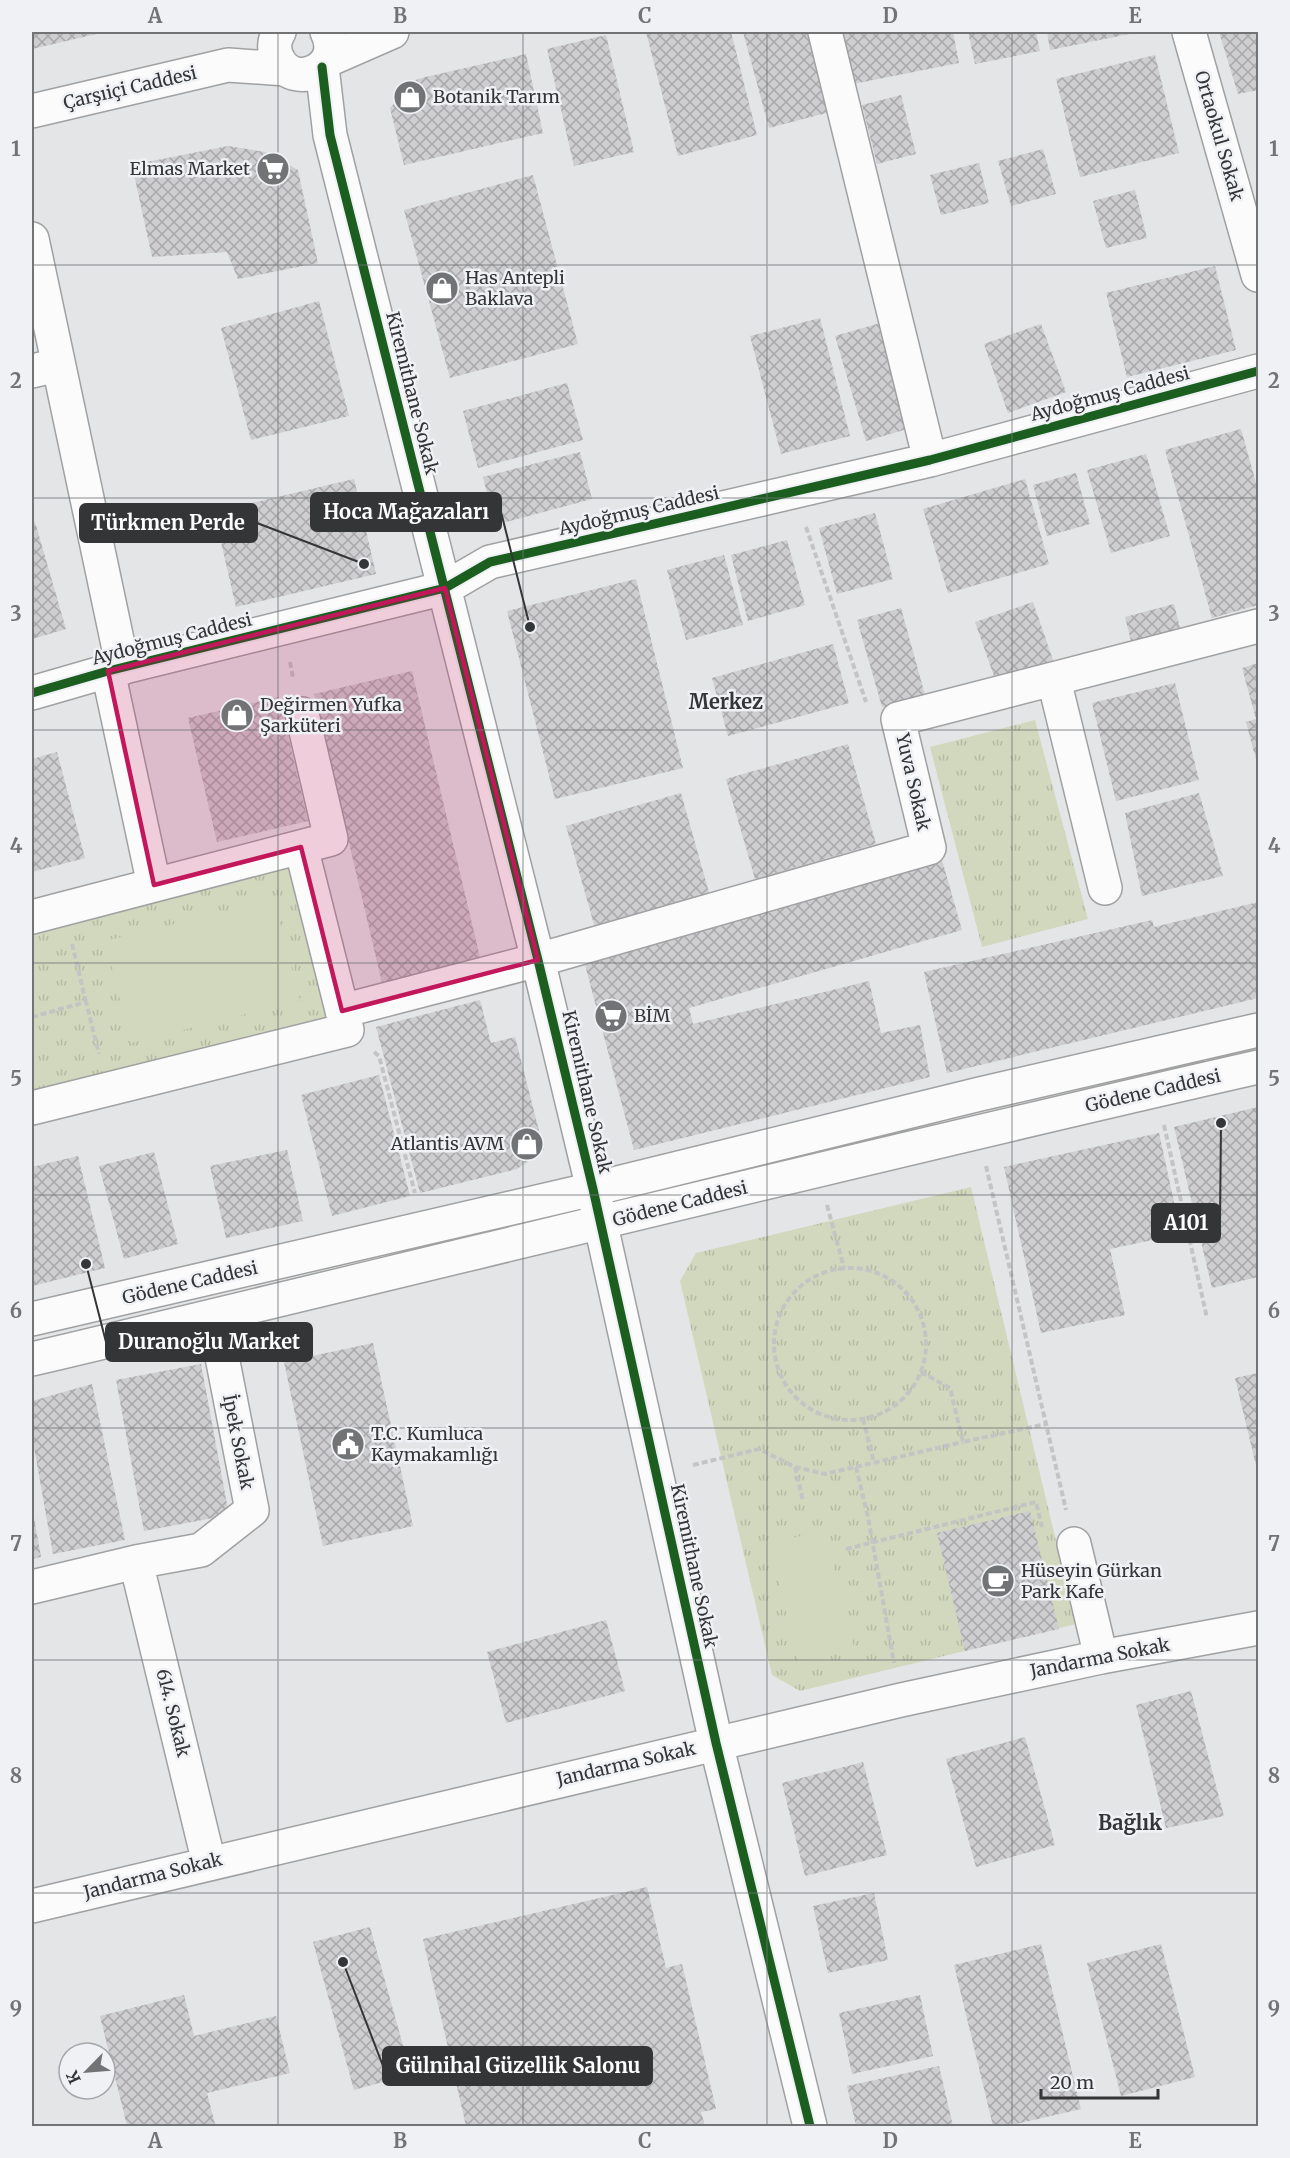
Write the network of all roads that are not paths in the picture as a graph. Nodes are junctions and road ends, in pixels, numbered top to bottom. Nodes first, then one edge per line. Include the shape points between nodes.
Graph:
1 (392, 32) edge
2 (825, 32) edge
3 (1189, 32) edge
4 (278, 33) edge
5 (312, 60) edge
6 (228, 65) junction
7 (32, 111) edge
8 (32, 239) edge
9 (1258, 275) edge
10 (45, 368) edge
11 (1258, 371) edge
12 (930, 460) junction
13 (445, 588) junction
14 (1258, 626) edge
15 (116, 670) junction
16 (1054, 680) junction
17 (32, 693) edge
18 (302, 714) road end
19 (301, 847) junction
20 (154, 885) junction
21 (1105, 888) dead end
22 (32, 917) edge
23 (538, 960) junction
24 (344, 1021) junction
25 (1258, 1030) edge
26 (1258, 1067) edge
27 (32, 1108) edge
28 (593, 1189) junction
29 (601, 1224) junction
30 (213, 1316) junction
31 (32, 1319) edge
32 (32, 1359) edge
33 (1074, 1544) road end
34 (136, 1562) junction
35 (32, 1587) edge
36 (1258, 1628) edge
37 (1101, 1657) junction
38 (716, 1743) junction
39 (209, 1863) junction
40 (32, 1906) edge
41 (810, 2127) edge

1 - 5 street, Çarşıiçi Caddesi
2 - 12 street
3 - 9 street, Ortaokul Sokak
4 - 5 street, Kiremithane Sokak via 275,54 279,63
4 - 6 street, Çarşıiçi Caddesi
5 - 6 street, Çarşıiçi Caddesi
5 - 13 street, Kiremithane Sokak
6 - 7 street, Çarşıiçi Caddesi
8 - 10 street
10 - 15 street
11 - 12 street, Aydoğmuş Caddesi
12 - 13 street, Aydoğmuş Caddesi via 490,562
13 - 15 street, Aydoğmuş Caddesi
13 - 23 street, Kiremithane Sokak
14 - 16 street, Yuva Sokak
15 - 17 street, Aydoğmuş Caddesi
15 - 20 street
16 - 21 street
16 - 23 street, Yuva Sokak via 898,719 929,848
18 - 19 street via 331,839
19 - 20 street
19 - 24 street
20 - 22 street
23 - 24 street
23 - 28 street, Kiremithane Sokak
24 - 27 street
25 - 28 street, Gödene Caddesi
26 - 29 street, Gödene Caddesi
28 - 29 street, Kiremithane Sokak
28 - 31 street, Gödene Caddesi
29 - 30 street, Gödene Caddesi
29 - 38 street, Kiremithane Sokak
30 - 32 street, Gödene Caddesi
30 - 34 street, İpek Sokak via 252,1510 201,1550
33 - 37 street
34 - 35 street, İpek Sokak
34 - 39 street, 614. Sokak
36 - 37 street, Jandarma Sokak
37 - 38 street, Jandarma Sokak
38 - 39 street, Jandarma Sokak
38 - 41 street, Kiremithane Sokak
39 - 40 street, Jandarma Sokak

